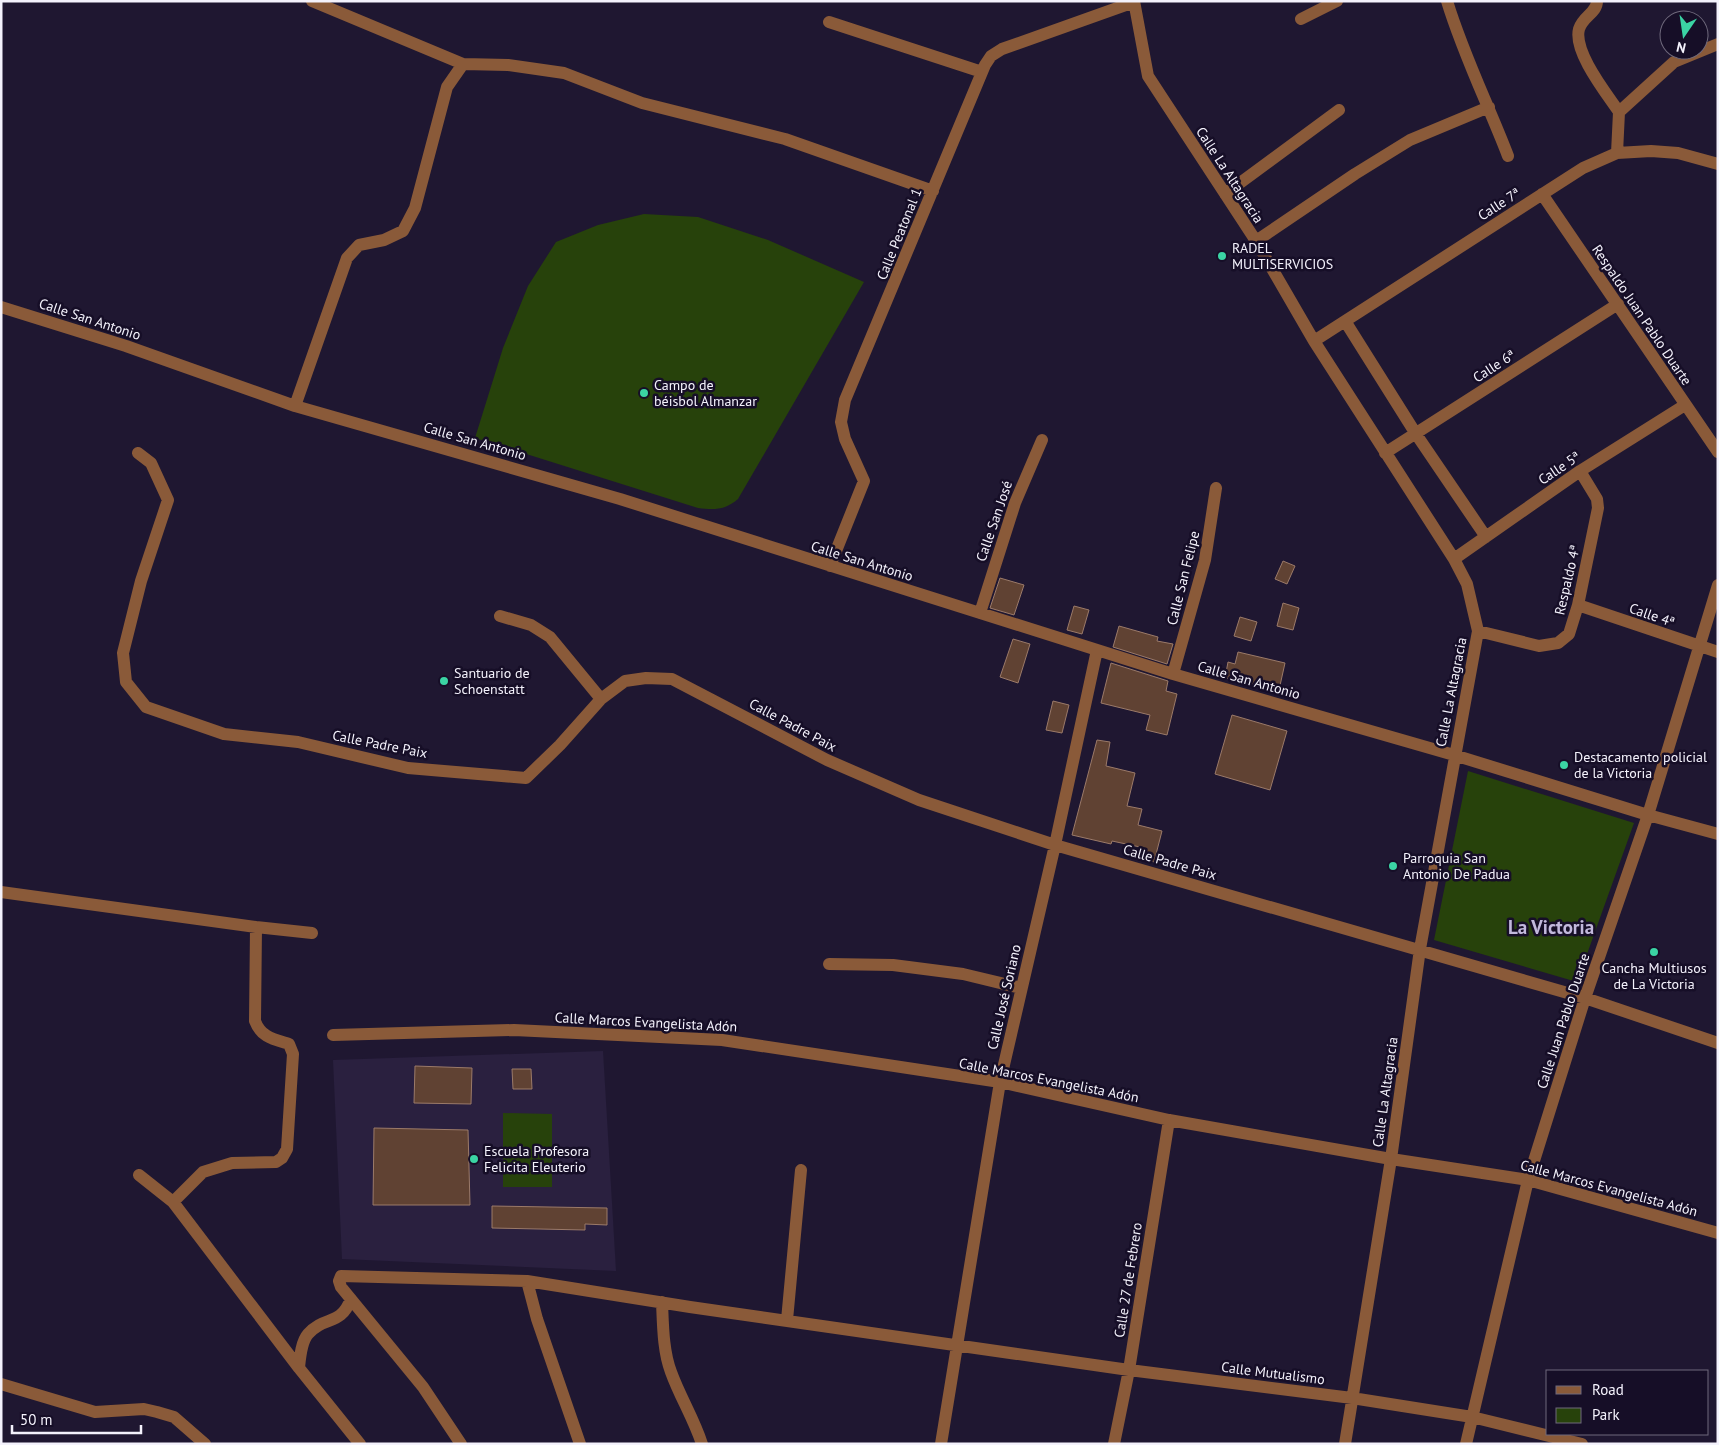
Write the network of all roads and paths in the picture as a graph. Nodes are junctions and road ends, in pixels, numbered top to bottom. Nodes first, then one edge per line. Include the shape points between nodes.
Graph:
1 (312, 1) edge
2 (1337, 1) edge
3 (1447, 1) edge
4 (1597, 1) edge
5 (1134, 2) edge
6 (1301, 19) dead end
7 (829, 22) dead end
8 (1718, 44) edge
9 (463, 64) junction
10 (982, 72) junction
11 (1489, 106) junction
12 (1339, 110) dead end
13 (1620, 112) junction
14 (1617, 153) junction
15 (1508, 156) dead end
16 (1718, 164) edge
17 (933, 191) junction
18 (1225, 194) junction
19 (1542, 194) junction
20 (1256, 241) junction
21 (1618, 304) junction
22 (1, 307) edge
23 (1345, 321) junction
24 (1314, 341) junction
25 (1685, 405) junction
26 (295, 406) junction
27 (1416, 434) junction
28 (1042, 440) dead end
29 (1718, 452) edge
30 (138, 453) dead end
31 (1385, 453) junction
32 (1580, 471) junction
33 (1216, 488) dead end
34 (1486, 537) junction
35 (1454, 559) junction
36 (830, 566) junction
37 (1718, 585) edge
38 (1578, 605) junction
39 (980, 613) junction
40 (500, 616) dead end
41 (1478, 631) junction
42 (1700, 647) junction
43 (1097, 650) junction
44 (1718, 652) edge
45 (1173, 674) junction
46 (602, 699) junction
47 (1454, 756) junction
48 (1648, 815) junction
49 (1718, 834) edge
50 (1055, 846) junction
51 (1, 892) edge
52 (256, 928) junction
53 (312, 933) dead end
54 (1420, 949) junction
55 (829, 964) dead end
56 (1021, 988) junction
57 (1585, 998) junction
58 (333, 1035) dead end
59 (1718, 1043) edge
60 (1000, 1082) junction
61 (1169, 1120) junction
62 (1391, 1159) junction
63 (800, 1170) dead end
64 (139, 1175) dead end
65 (1528, 1180) junction
66 (173, 1202) junction
67 (1718, 1233) edge
68 (527, 1281) junction
69 (351, 1298) junction
70 (662, 1302) junction
71 (787, 1320) junction
72 (958, 1344) junction
73 (299, 1368) junction
74 (1129, 1370) junction
75 (1, 1384) edge
76 (1352, 1398) junction
77 (1472, 1417) junction
78 (205, 1444) edge
79 (360, 1444) edge
80 (461, 1444) edge
81 (580, 1444) edge
82 (702, 1444) edge
83 (941, 1444) edge
84 (1114, 1444) edge
85 (1345, 1444) edge
86 (1466, 1444) edge
87 (1582, 1444) edge

1 - 9 street
2 - 6 street
3 - 11 street
4 - 13 street via 1596,9 1583,19 1579,39 1591,70
5 - 10 street, Calle Peatonal 1 via 1002,49 991,56
5 - 18 street, Calle La Altagracia via 1148,76
7 - 10 street
8 - 13 street via 1674,62
9 - 17 street via 508,65 564,74 642,104 785,139
9 - 26 street via 447,86 415,208 404,231 384,240 358,244 347,258
10 - 17 street, Calle Peatonal 1
11 - 15 street
11 - 20 street via 1410,140
12 - 18 street
13 - 14 street
14 - 16 street, Calle 7ª via 1678,153
14 - 19 street, Calle 7ª via 1583,168
17 - 36 street, Calle Peatonal 1 via 845,400 841,422 844,439 864,481
18 - 20 street, Calle La Altagracia
19 - 21 street, Respaldo Juan Pablo Duarte
19 - 23 street, Calle 7ª
20 - 24 street, Calle La Altagracia
21 - 25 street, Respaldo Juan Pablo Duarte
21 - 27 street, Calle 6ª
22 - 26 street, Calle San Antonio via 126,346
23 - 24 street, Calle 7ª
23 - 27 street
24 - 31 street, Calle La Altagracia
25 - 29 street, Respaldo Juan Pablo Duarte
25 - 32 street, Calle 5ª
26 - 36 street, Calle San Antonio via 620,499
27 - 31 street, Calle 6ª
27 - 34 street
28 - 39 street, Calle San José via 1015,503
30 - 46 street, Calle Padre Paix via 152,463 168,500 141,581 123,653 126,682 146,707 224,734 298,742 408,768 526,778
31 - 35 street, Calle La Altagracia
32 - 34 street, Calle 5ª
32 - 38 street, Respaldo 4ª via 1598,503
33 - 45 street, Calle San Felipe via 1205,560
34 - 35 street, Calle 5ª
35 - 41 street, Calle La Altagracia via 1469,590
36 - 39 street, Calle San Antonio
37 - 42 street, Calle Juan Pablo Duarte
38 - 41 street, Respaldo 4ª via 1569,634 1558,643 1539,646
38 - 42 street, Calle 4ª
39 - 43 street, Calle San Antonio
40 - 46 street via 531,624 550,637
41 - 47 street, Calle La Altagracia
42 - 44 street, Calle 4ª
42 - 48 street, Calle Juan Pablo Duarte
43 - 45 street, Calle San Antonio
43 - 50 street, Calle José Soriano
45 - 47 street, Calle San Antonio
46 - 50 street, Calle Padre Paix via 625,681 672,679 827,760 920,800
47 - 48 street, Calle San Antonio
47 - 54 street, Calle La Altagracia
48 - 49 street, Calle San Antonio
48 - 57 street, Calle Juan Pablo Duarte
50 - 54 street, Calle Padre Paix
50 - 56 street, Calle José Soriano
51 - 52 street
52 - 53 street
52 - 66 street via 255,1021 264,1036 289,1044 293,1054 287,1149 276,1162 232,1163 204,1172
54 - 57 street, Calle Padre Paix
54 - 62 street, Calle La Altagracia
55 - 56 street via 893,965 963,974
56 - 60 street, Calle José Soriano
57 - 59 street, Calle Padre Paix
57 - 65 street, Calle Juan Pablo Duarte
58 - 60 street, Calle Marcos Evangelista Adón via 514,1030 722,1040
60 - 61 street, Calle Marcos Evangelista Adón
60 - 72 street, Calle José Soriano
61 - 62 street, Calle Marcos Evangelista Adón
61 - 74 street, Calle 27 de Febrero
62 - 65 street, Calle Marcos Evangelista Adón
62 - 76 street, Calle La Altagracia
63 - 71 street
64 - 66 street
65 - 67 street, Calle Marcos Evangelista Adón
65 - 77 street, Calle Juan Pablo Duarte
66 - 73 street
68 - 69 street, Calle Mutualismo via 342,1276 339,1283
68 - 70 street, Calle Mutualismo
68 - 81 street
69 - 73 street via 338,1319 321,1324 307,1336
69 - 80 street via 423,1387
70 - 71 street, Calle Mutualismo
70 - 82 street via 670,1370 694,1419
71 - 72 street, Calle Mutualismo
72 - 74 street, Calle Mutualismo
72 - 83 street, Calle José Soriano
73 - 79 street
74 - 76 street, Calle Mutualismo
74 - 84 street, Calle 27 de Febrero
75 - 78 street via 95,1412 144,1409 174,1417
76 - 77 street, Calle Mutualismo
76 - 85 street, Calle La Altagracia
77 - 86 street, Calle Juan Pablo Duarte
77 - 87 street, Calle Mutualismo

